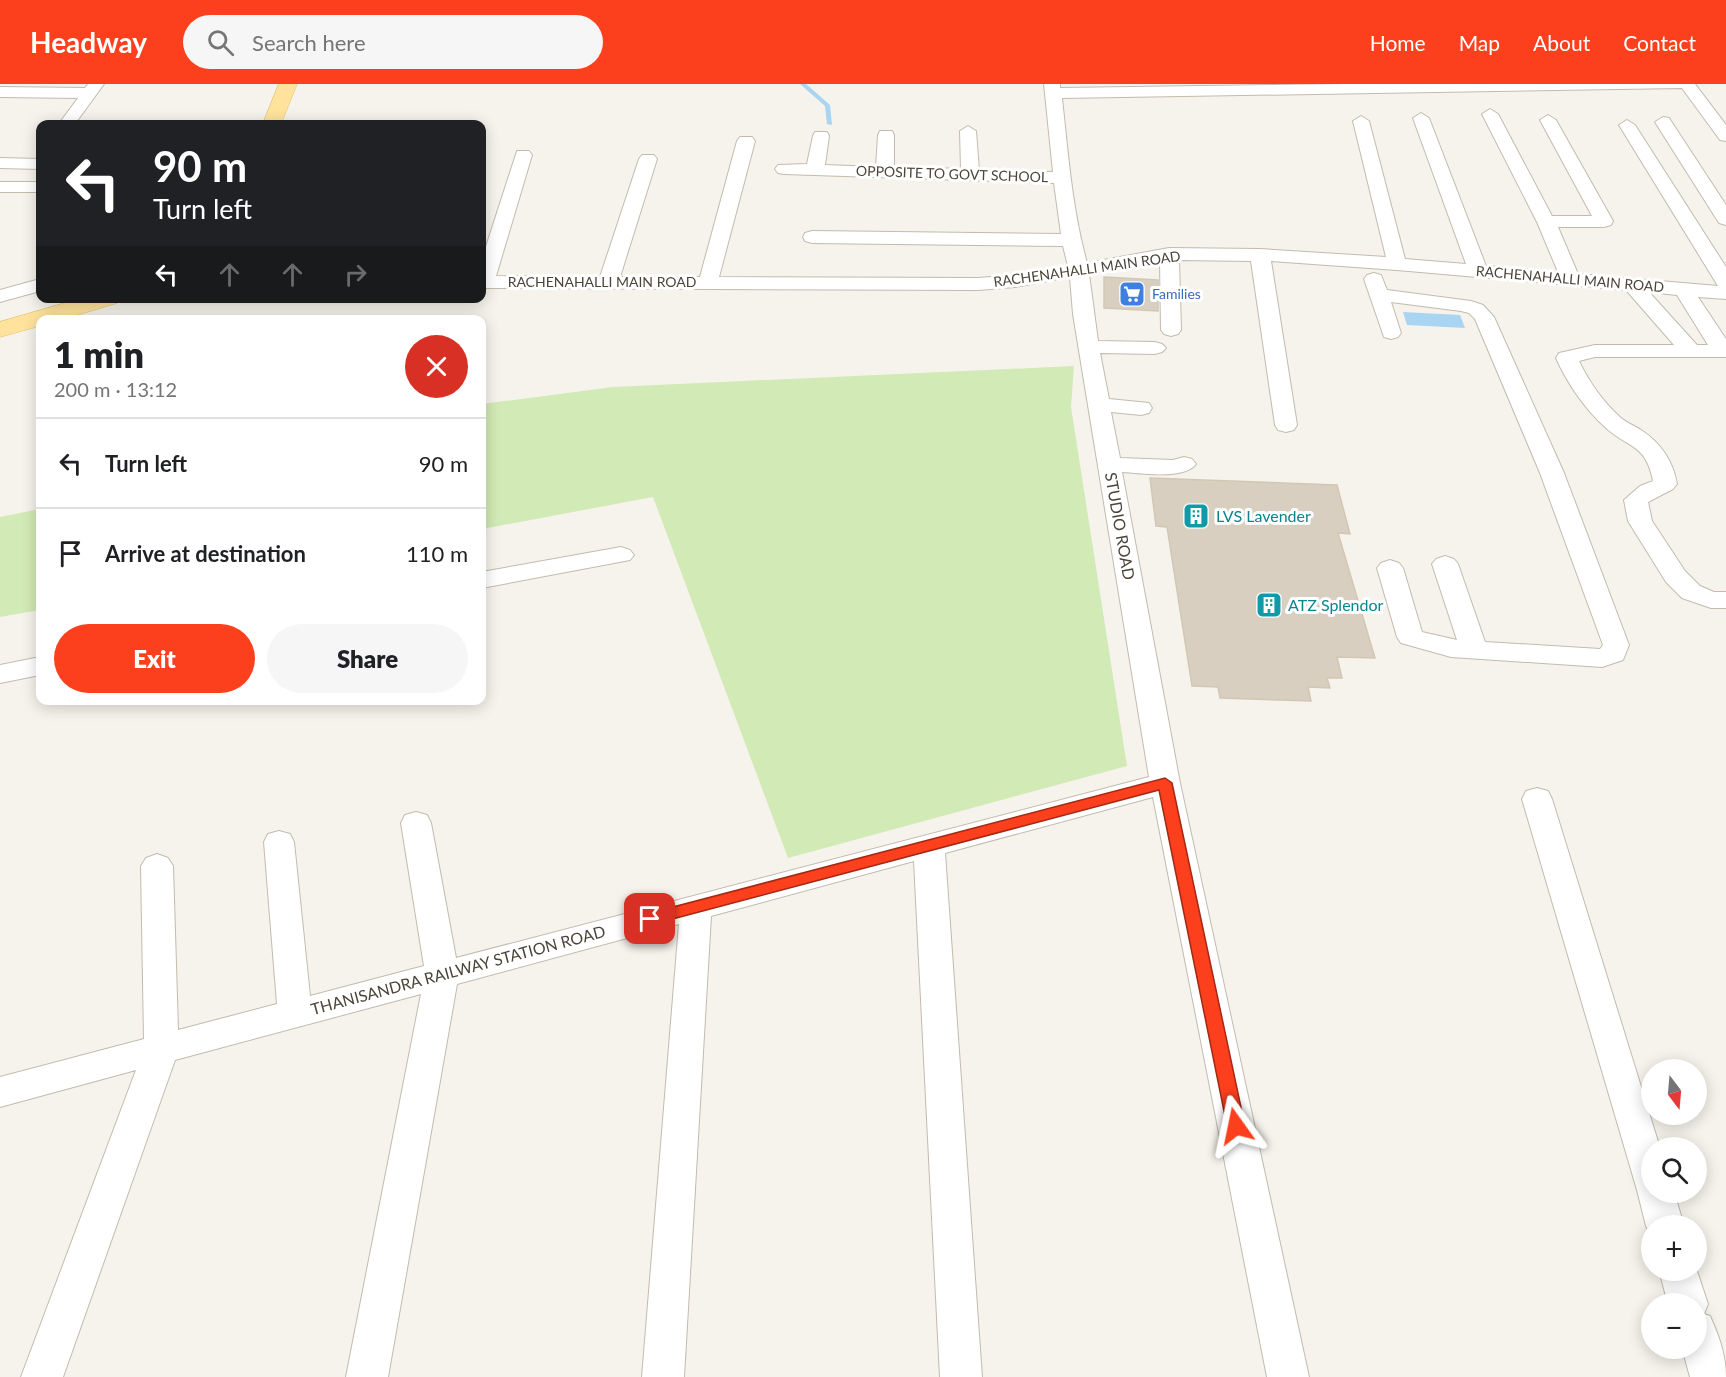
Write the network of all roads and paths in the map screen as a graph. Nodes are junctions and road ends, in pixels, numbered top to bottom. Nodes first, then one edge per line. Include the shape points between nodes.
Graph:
1 (288, 84) edge
2 (1038, 84) edge
3 (1679, 84) edge
4 (1688, 84) edge
5 (1052, 87) edge
6 (93, 88) edge
7 (0, 92) edge
8 (1490, 114) dead end
9 (1421, 118) dead end
10 (70, 120) edge
11 (274, 120) edge
12 (1548, 120) dead end
13 (1361, 121) dead end
14 (1663, 122) dead end
15 (1627, 126) dead end
16 (968, 131) dead end
17 (886, 135) dead end
18 (821, 136) dead end
19 (1726, 136) edge
20 (746, 141) dead end
21 (523, 155) dead end
22 (648, 159) dead end
23 (0, 163) edge
24 (36, 164) edge
25 (784, 169) dead end
26 (815, 170) junction
27 (885, 172) junction
28 (970, 176) junction
29 (1062, 178) junction
30 (36, 187) edge
31 (0, 188) edge
32 (1726, 219) edge
33 (1546, 222) junction
34 (812, 237) dead end
35 (1071, 240) junction
36 (1169, 254) junction
37 (1260, 255) junction
38 (1371, 262) junction
39 (1397, 264) junction
40 (1079, 269) junction
41 (1478, 270) junction
42 (486, 272) edge
43 (1571, 280) junction
44 (486, 282) edge
45 (608, 282) junction
46 (708, 282) junction
47 (1726, 283) edge
48 (36, 286) edge
49 (1633, 286) junction
50 (1684, 290) junction
51 (1726, 293) edge
52 (1379, 295) junction
53 (0, 296) edge
54 (93, 303) edge
55 (115, 303) edge
56 (53, 315) edge
57 (77, 315) edge
58 (36, 320) edge
59 (36, 326) edge
60 (4, 330) edge
61 (1171, 330) dead end
62 (1391, 333) dead end
63 (1089, 347) junction
64 (1155, 348) dead end
65 (1691, 351) junction
66 (1725, 351) edge
67 (1100, 405) junction
68 (1141, 408) dead end
69 (1286, 425) dead end
70 (1185, 464) dead end
71 (1110, 465) junction
72 (621, 555) dead end
73 (1445, 564) dead end
74 (1399, 570) dead end
75 (486, 579) edge
76 (1726, 600) edge
77 (1474, 649) junction
78 (36, 667) edge
79 (0, 674) edge
80 (1165, 783) junction
81 (1537, 799) dead end
82 (416, 823) dead end
83 (279, 843) dead end
84 (929, 844) junction
85 (157, 866) dead end
86 (696, 908) junction
87 (442, 973) junction
88 (295, 1012) junction
89 (161, 1050) junction
90 (0, 1092) edge
91 (1641, 1144) edge
92 (1706, 1359) edge
93 (42, 1377) edge
94 (367, 1377) edge
95 (663, 1377) edge
96 (961, 1377) edge
97 (1288, 1377) edge
98 (1712, 1377) edge

1 - 11 main road
2 - 5 street
3 - 5 street
4 - 19 street
5 - 29 street
6 - 7 street
6 - 10 street
8 - 33 street
9 - 41 street
12 - 33 street via 1604,221
13 - 39 street
14 - 32 street
15 - 47 street
16 - 28 street
17 - 27 street
18 - 26 street
20 - 46 street
21 - 42 street
22 - 45 street
23 - 24 street
25 - 26 street, OPPOSITE TO GOVT SCHOOL
26 - 27 street, OPPOSITE TO GOVT SCHOOL
27 - 28 street, OPPOSITE TO GOVT SCHOOL
28 - 29 street, OPPOSITE TO GOVT SCHOOL
29 - 35 street, OPPOSITE TO GOVT SCHOOL
30 - 31 street
33 - 43 street
34 - 35 street
35 - 40 street, OPPOSITE TO GOVT SCHOOL
36 - 37 street, RACHENAHALLI MAIN ROAD
36 - 40 street, RACHENAHALLI MAIN ROAD
36 - 61 street
37 - 38 street, RACHENAHALLI MAIN ROAD
37 - 69 street
38 - 39 street, RACHENAHALLI MAIN ROAD
38 - 52 street
39 - 41 street, RACHENAHALLI MAIN ROAD
40 - 46 street, RACHENAHALLI MAIN ROAD via 978,284
40 - 63 street, STUDIO ROAD
41 - 43 street, RACHENAHALLI MAIN ROAD
43 - 49 street, RACHENAHALLI MAIN ROAD
44 - 45 street, RACHENAHALLI MAIN ROAD
45 - 46 street, RACHENAHALLI MAIN ROAD
48 - 53 street
49 - 50 street, RACHENAHALLI MAIN ROAD
49 - 65 street
50 - 51 street, RACHENAHALLI MAIN ROAD
50 - 66 street
52 - 62 street
52 - 77 street via 1464,305 1484,317 1552,473 1616,645 1613,654 1602,658
54 - 56 main road
55 - 57 main road
58 - 60 main road
59 - 60 main road
63 - 64 street
63 - 67 street, STUDIO ROAD
65 - 66 street
65 - 76 street via 1595,351 1567,358 1572,371 1615,425 1653,450 1663,470 1665,484 1636,500 1640,521 1675,576 1690,592 1711,600
67 - 68 street
67 - 71 street, STUDIO ROAD
70 - 71 street
71 - 80 street, STUDIO ROAD
72 - 75 street
73 - 77 street
74 - 77 street via 1425,643
78 - 79 street
80 - 84 street, THANISANDRA RAILWAY STATION ROAD
80 - 97 street
81 - 91 street
82 - 87 street
83 - 88 street
84 - 86 street, THANISANDRA RAILWAY STATION ROAD
84 - 96 street
85 - 89 street
86 - 87 street, THANISANDRA RAILWAY STATION ROAD
86 - 95 street
87 - 88 street, THANISANDRA RAILWAY STATION ROAD
87 - 94 street
88 - 89 street, THANISANDRA RAILWAY STATION ROAD
89 - 90 street, THANISANDRA RAILWAY STATION ROAD
89 - 93 street
92 - 98 street

